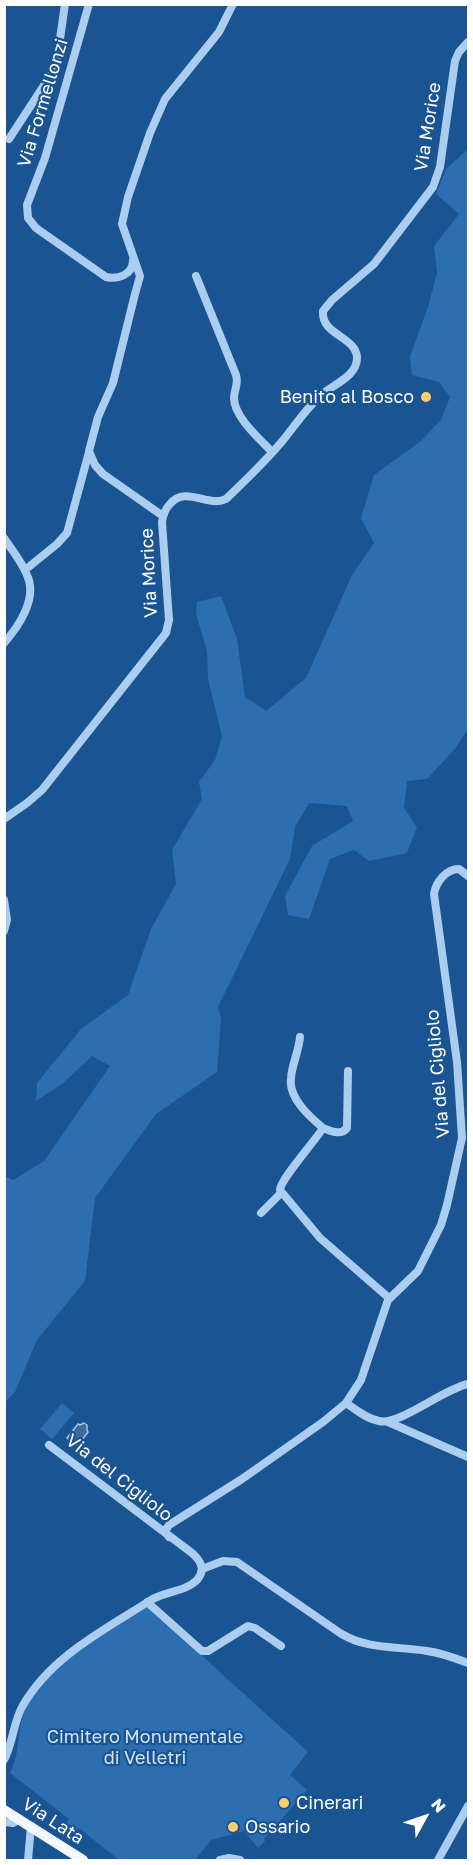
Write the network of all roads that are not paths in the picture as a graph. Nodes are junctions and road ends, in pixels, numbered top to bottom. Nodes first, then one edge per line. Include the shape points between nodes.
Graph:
1 (65, 4) edge
2 (89, 4) edge
3 (233, 4) edge
4 (468, 42) edge
5 (9, 139) dead end
6 (133, 259) junction
7 (196, 276) dead end
8 (89, 451) junction
9 (272, 452) junction
10 (163, 516) junction
11 (4, 538) edge
12 (25, 570) junction
13 (4, 643) edge
14 (4, 819) edge
15 (468, 876) edge
16 (4, 900) edge
17 (4, 931) edge
18 (300, 1037) dead end
19 (348, 1071) dead end
20 (323, 1128) junction
21 (281, 1192) junction
22 (261, 1213) dead end
23 (389, 1298) junction
24 (468, 1384) edge
25 (346, 1402) junction
26 (388, 1422) junction
27 (49, 1445) dead end
28 (468, 1457) edge
29 (169, 1538) junction
30 (202, 1569) junction
31 (147, 1602) junction
32 (281, 1646) dead end
33 (468, 1663) edge
34 (4, 1760) edge
35 (468, 1806) edge
36 (4, 1810) edge
37 (20, 1819) junction
38 (4, 1821) edge
39 (31, 1826) junction
40 (28, 1860) edge
41 (83, 1860) edge
42 (220, 1860) edge
43 (240, 1860) edge
44 (438, 1860) edge

1 - 5 street via 56,67
2 - 6 street, Via Formellonzi via 45,158 28,200 27,215 36,228 106,277 127,273
3 - 6 street via 217,35 169,92 153,125 123,215
4 - 9 street, Via Morice via 455,62 440,167 433,188 374,264 323,311 327,325 355,351 355,367 318,397
6 - 8 street via 140,280 113,383
7 - 9 street via 237,378 235,404 248,426
8 - 10 street via 103,474
8 - 12 street via 69,530
9 - 10 street, Via Morice via 224,500 181,497 169,504
10 - 14 street, Via Morice via 169,623 166,633 42,790
11 - 12 street
12 - 13 street via 30,584 28,604
15 - 23 street, Via del Cigliolo via 461,869 451,870 437,884 434,899 457,1062 462,1144 446,1210 432,1243 417,1271
16 - 17 street
18 - 20 street via 291,1086 301,1105
19 - 20 street via 347,1128 338,1133
20 - 21 street via 280,1184
21 - 22 street
21 - 23 street via 322,1240
23 - 25 street, Via del Cigliolo via 362,1377
24 - 26 street
25 - 26 street via 373,1420
25 - 29 street, Via del Cigliolo via 242,1479 169,1525 165,1532
26 - 28 street
27 - 29 street, Via del Cigliolo
29 - 30 street, Via del Cigliolo via 198,1558
30 - 31 street via 191,1584
30 - 33 street via 226,1561 237,1562 355,1641 433,1652
31 - 32 street via 202,1651 248,1626
31 - 34 street via 69,1652 52,1668 22,1707
35 - 44 street
36 - 37 main road, Via Lata
37 - 38 street via 13,1823
37 - 39 main road, Via Lata
39 - 40 street
39 - 41 main road, Via Lata
42 - 43 street

